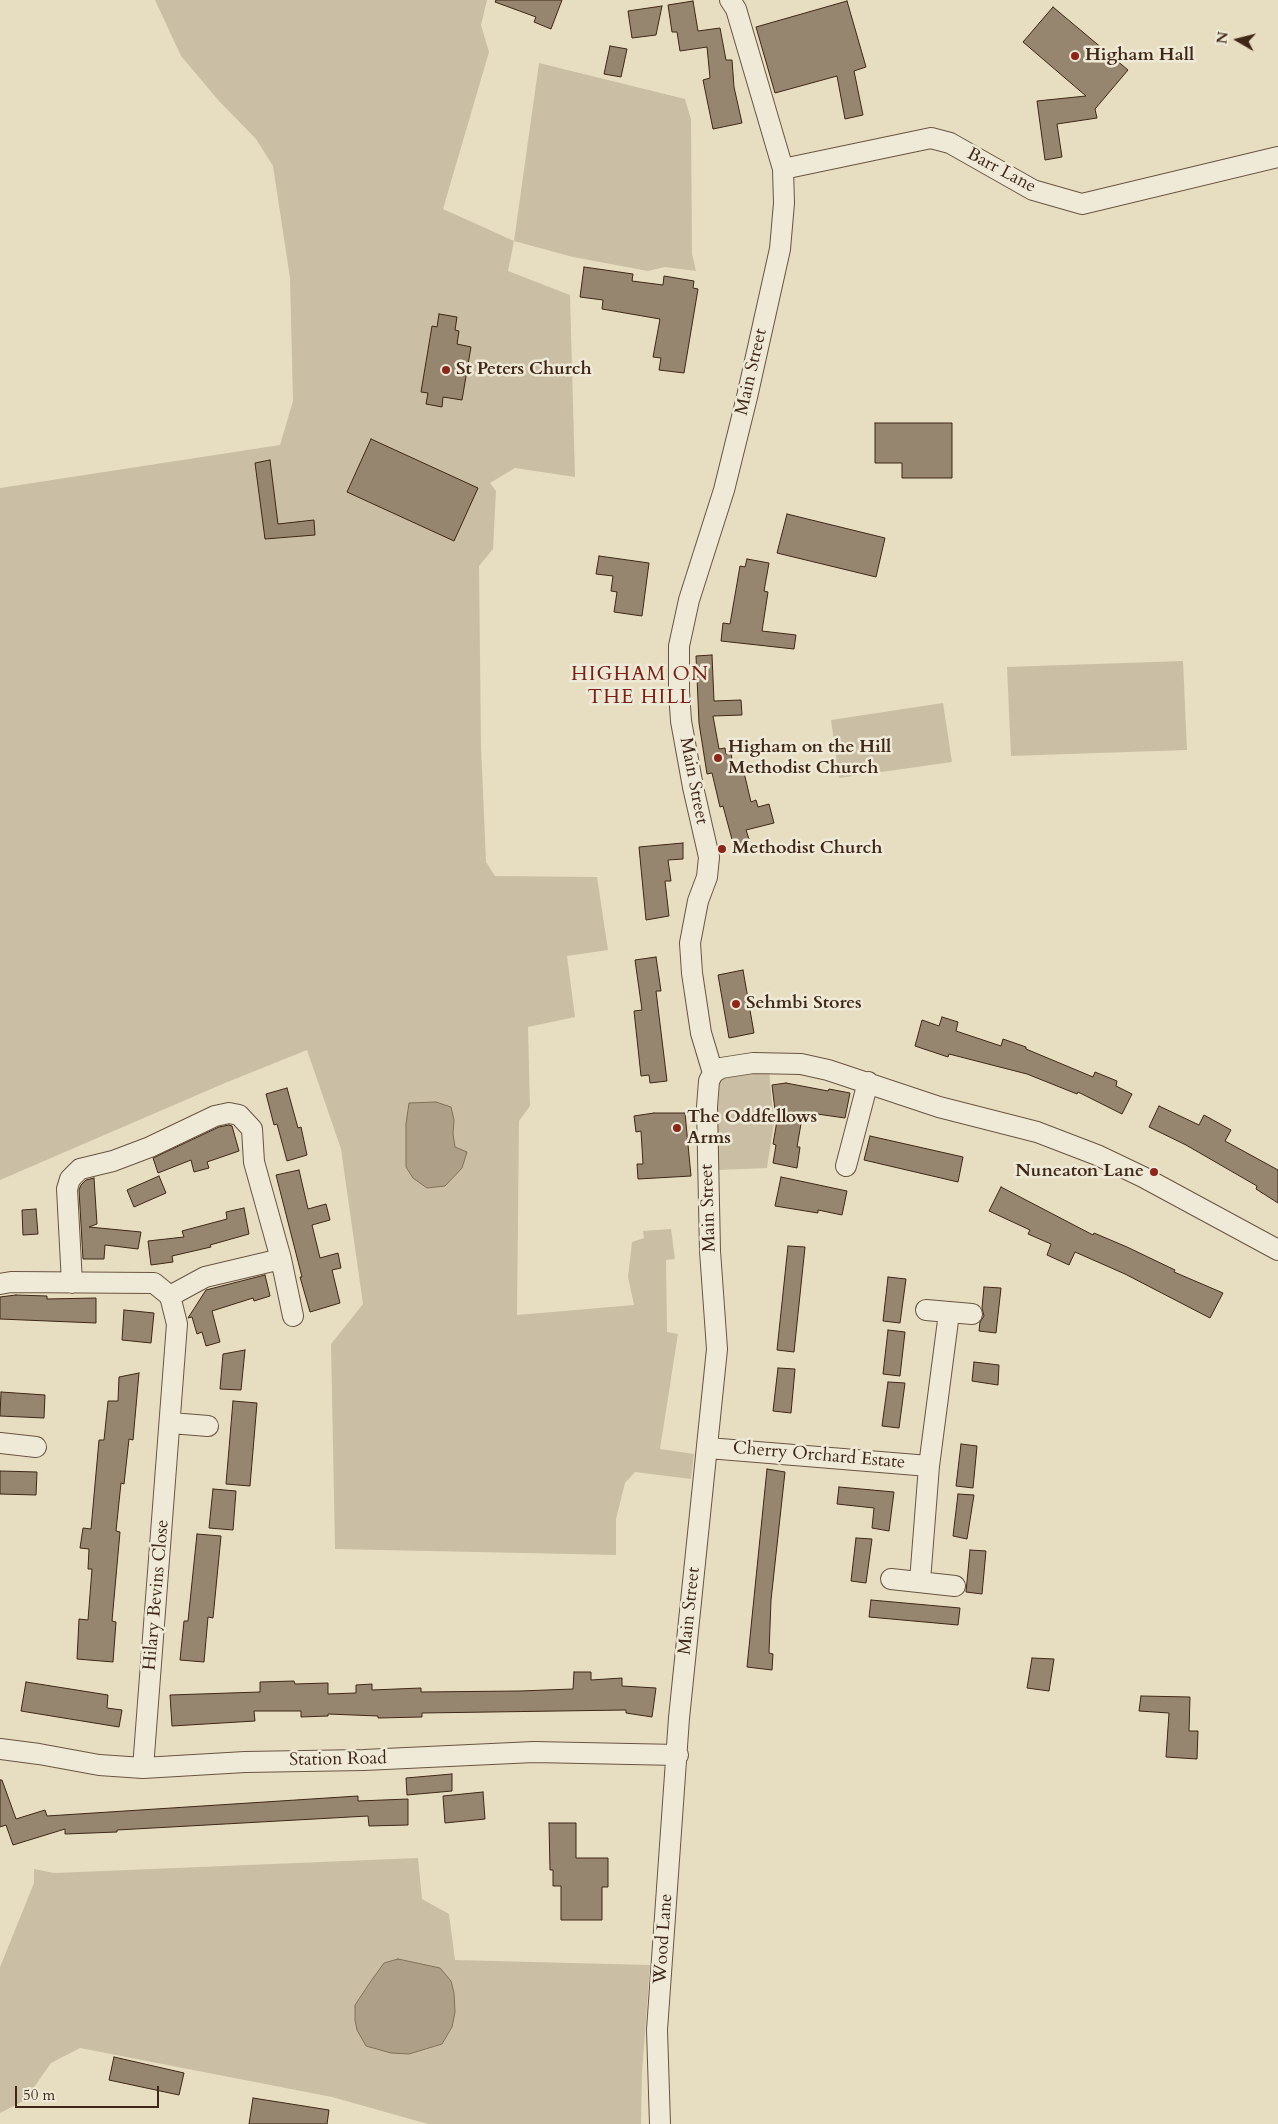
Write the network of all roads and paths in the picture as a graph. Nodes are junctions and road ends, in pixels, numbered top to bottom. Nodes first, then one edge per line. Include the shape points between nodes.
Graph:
1 (730, 0) edge
2 (1278, 157) edge
3 (783, 169) junction
4 (713, 1073) junction
5 (868, 1082) junction
6 (846, 1166) dead end
7 (1278, 1250) edge
8 (281, 1259) junction
9 (72, 1283) junction
10 (0, 1284) edge
11 (170, 1296) junction
12 (926, 1310) dead end
13 (949, 1314) junction
14 (972, 1314) dead end
15 (293, 1316) dead end
16 (171, 1423) junction
17 (208, 1426) dead end
18 (0, 1444) edge
19 (36, 1447) dead end
20 (708, 1448) junction
21 (929, 1466) junction
22 (890, 1579) dead end
23 (920, 1581) junction
24 (955, 1586) dead end
25 (0, 1749) edge
26 (678, 1755) junction
27 (143, 1768) junction
28 (660, 2124) edge

1 - 3 street, Main Street via 736,9
2 - 3 street, Barr Lane via 1082,204 1033,190 950,143 931,138
3 - 4 street, Main Street via 780,249 724,490 689,600 679,646 681,721 709,857 707,877 691,928 691,957 701,1033
4 - 5 street via 735,1065 784,1063 828,1070
4 - 20 street, Main Street via 706,1107 710,1252 717,1349
5 - 6 street
5 - 7 street via 939,1107 1063,1141 1143,1177
8 - 9 street via 254,1162 252,1128 239,1115 229,1113 215,1116 150,1147 80,1170 70,1179 67,1189
8 - 11 street via 205,1278
8 - 15 street
9 - 10 street
9 - 11 street via 154,1283
11 - 16 street, Hilary Bevins Close via 177,1324
12 - 13 street
13 - 14 street
13 - 21 street, Cherry Orchard Estate
16 - 17 street
16 - 27 street, Hilary Bevins Close
18 - 19 street
20 - 21 street, Cherry Orchard Estate
20 - 26 street, Main Street via 685,1653
21 - 23 street, Cherry Orchard Estate
22 - 23 street
23 - 24 street
25 - 27 street, Station Road via 99,1766
26 - 27 street, Station Road via 534,1752
26 - 28 street, Wood Lane via 657,2030

